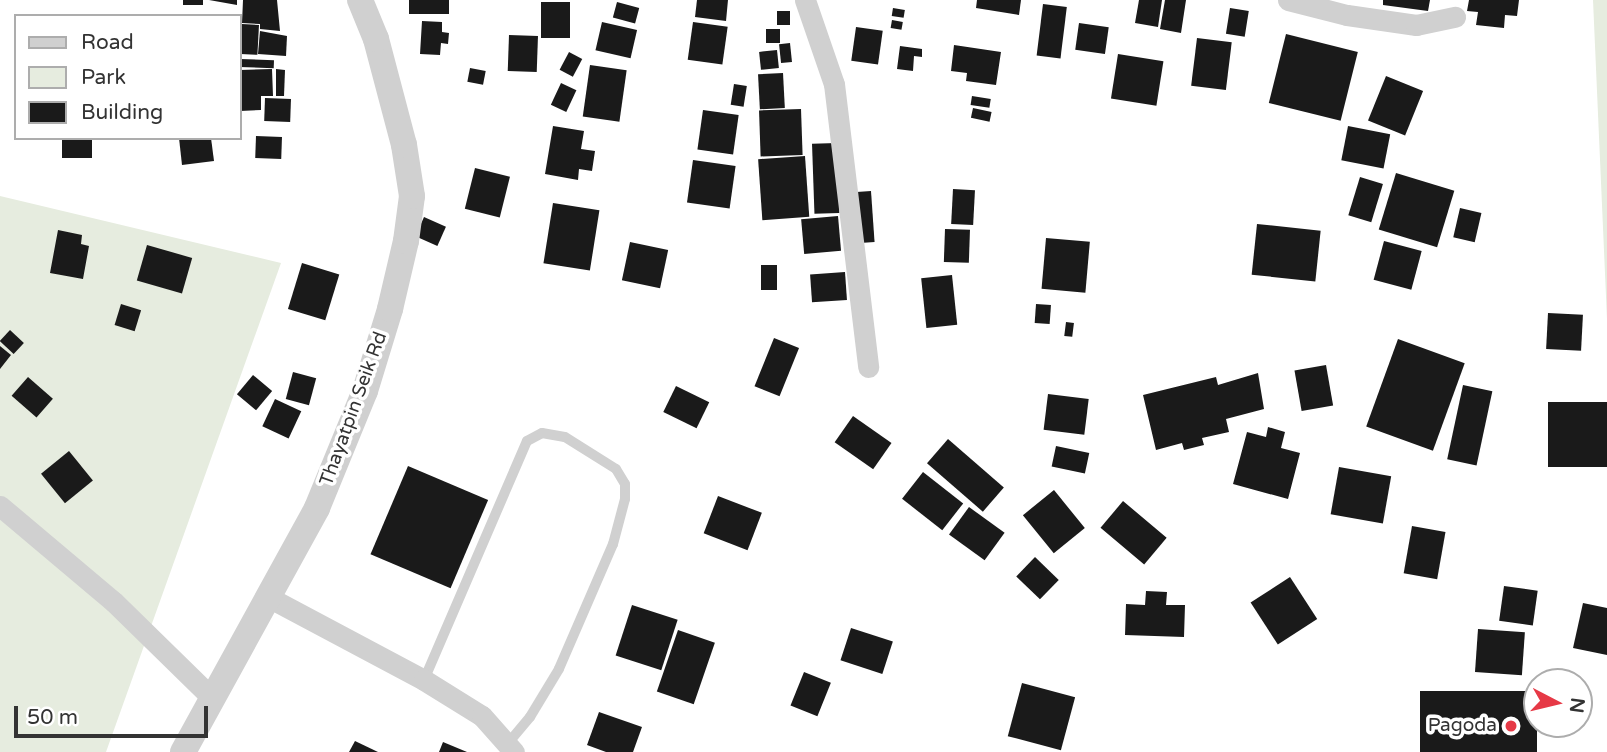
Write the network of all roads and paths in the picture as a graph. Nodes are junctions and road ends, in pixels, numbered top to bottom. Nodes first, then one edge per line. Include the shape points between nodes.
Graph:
1 (360, 0) edge
2 (805, 0) edge
3 (1288, 0) edge
4 (1455, 17) dead end
5 (868, 367) dead end
6 (0, 506) edge
7 (270, 598) junction
8 (424, 680) junction
9 (212, 698) junction
10 (510, 748) edge
11 (183, 752) edge

1 - 7 street, Thayatpin Seik Rd via 376,39 404,145 412,196 407,241 365,391 317,508
2 - 5 street via 834,84
3 - 4 street via 1416,25
6 - 9 street via 114,602
7 - 8 street
7 - 9 street, Thayatpin Seik Rd
8 - 10 street via 482,716
8 - 10 lane via 527,441 542,433 565,437 616,469 625,484 625,499 612,544 559,669
9 - 11 street, Thayatpin Seik Rd

